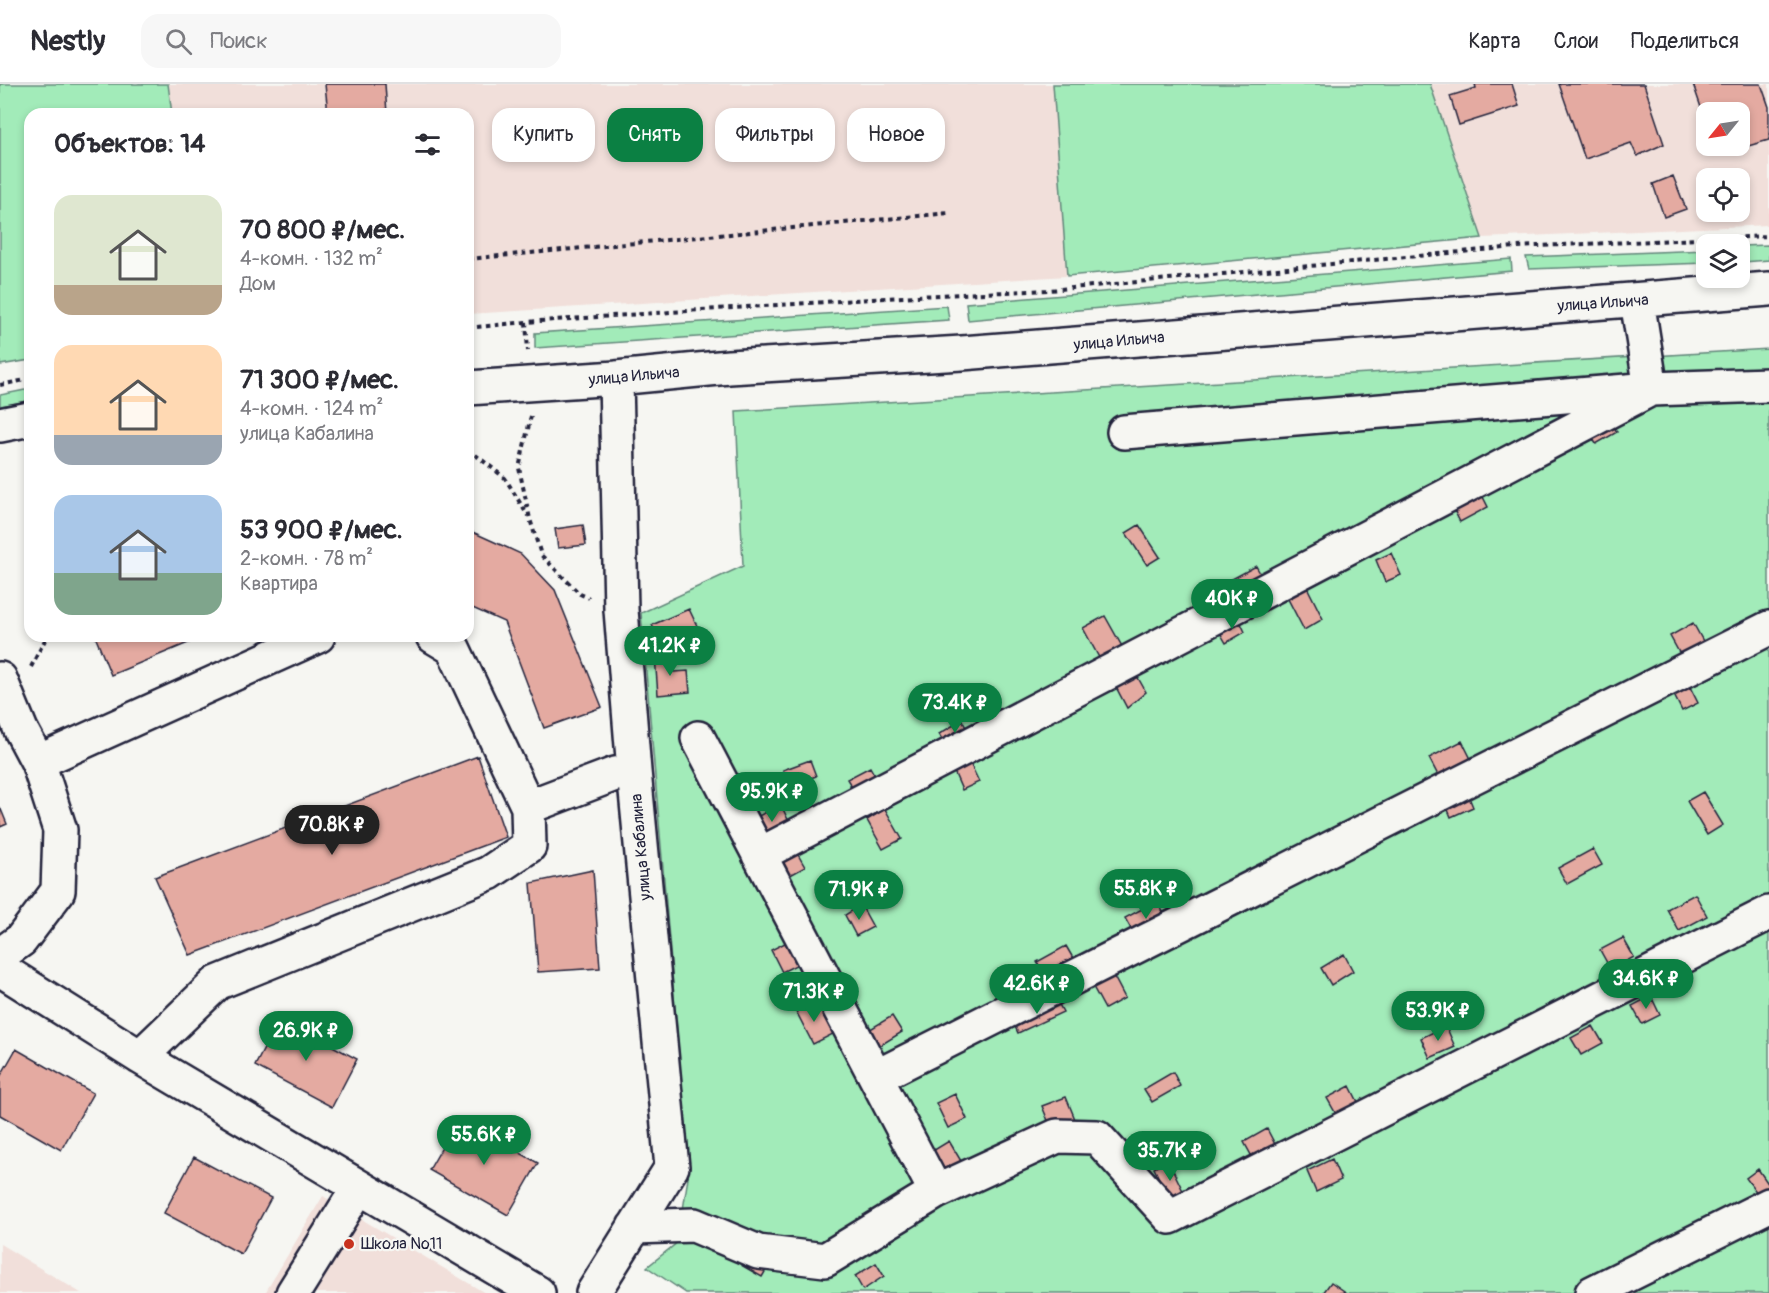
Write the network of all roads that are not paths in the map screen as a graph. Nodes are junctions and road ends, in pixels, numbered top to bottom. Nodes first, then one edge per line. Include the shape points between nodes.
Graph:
1 (1769, 289) edge
2 (1638, 300) junction
3 (616, 378) junction
4 (1769, 385) edge
5 (474, 388) edge
6 (1650, 389) junction
7 (24, 420) edge
8 (0, 425) edge
9 (1124, 432) dead end
10 (1769, 628) edge
11 (305, 642) edge
12 (443, 642) edge
13 (0, 679) edge
14 (698, 738) dead end
15 (38, 762) junction
16 (634, 771) junction
17 (528, 807) junction
18 (759, 855) junction
19 (1769, 913) edge
20 (0, 955) edge
21 (0, 969) edge
22 (141, 1057) junction
23 (876, 1077) junction
24 (359, 1187) junction
25 (936, 1192) junction
26 (1769, 1205) edge
27 (634, 1227) junction
28 (293, 1293) edge
29 (538, 1293) edge
30 (593, 1293) edge
31 (1592, 1293) edge

1 - 2 street, улица Ильича
2 - 3 street, улица Ильича
2 - 6 street
3 - 5 street, улица Ильича
3 - 16 street, улица Кабалина via 621,610
4 - 6 street
6 - 9 street
6 - 18 street
7 - 8 street
10 - 23 street
11 - 15 street
12 - 17 street via 453,648
13 - 15 street
14 - 18 street
15 - 20 street via 60,830 58,891 21,940
16 - 17 street via 615,774
16 - 27 street, улица Кабалина via 672,1167
17 - 22 street via 529,846 489,873 217,983
18 - 23 street
19 - 25 street via 1170,1217 1097,1137 1057,1136
21 - 22 street
22 - 24 street
23 - 25 street
24 - 28 street
24 - 29 street
25 - 27 street via 825,1260 758,1252 694,1225
26 - 31 street
27 - 30 street, улица Кабалина

